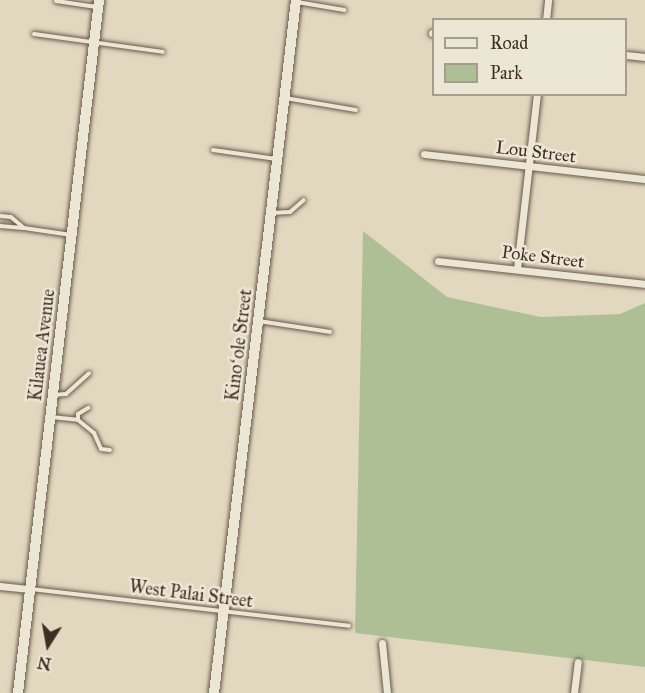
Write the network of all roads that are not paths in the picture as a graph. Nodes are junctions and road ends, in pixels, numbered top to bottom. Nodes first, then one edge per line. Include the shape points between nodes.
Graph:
1 (548, 0) edge
2 (56, 1) edge
3 (296, 1) edge
4 (98, 4) edge
5 (344, 10) dead end
6 (546, 18) edge
7 (34, 34) dead end
8 (94, 42) junction
9 (163, 52) dead end
10 (627, 55) edge
11 (645, 57) edge
12 (537, 96) edge
13 (284, 98) junction
14 (356, 110) dead end
15 (213, 150) dead end
16 (424, 154) dead end
17 (277, 159) junction
18 (529, 167) junction
19 (645, 179) edge
20 (304, 200) dead end
21 (271, 213) junction
22 (1, 216) edge
23 (0, 225) edge
24 (24, 228) junction
25 (71, 235) junction
26 (438, 261) dead end
27 (517, 269) junction
28 (645, 284) edge
29 (258, 321) junction
30 (330, 332) dead end
31 (89, 373) dead end
32 (53, 395) junction
33 (88, 408) dead end
34 (50, 417) junction
35 (78, 420) junction
36 (110, 450) dead end
37 (0, 585) edge
38 (30, 589) junction
39 (223, 612) junction
40 (349, 626) dead end
41 (382, 643) dead end
42 (578, 662) dead end
43 (18, 693) edge
44 (214, 693) edge
45 (387, 693) edge
46 (574, 693) edge

1 - 6 street
2 - 4 lane
3 - 5 lane
3 - 13 street, Kinoʻole Street
4 - 8 street, Kilauea Avenue
7 - 8 lane
8 - 9 lane
8 - 25 street, Kilauea Avenue
10 - 11 street
12 - 18 street
13 - 14 lane
13 - 17 street, Kinoʻole Street
15 - 17 lane
16 - 18 street, Lou Street
17 - 21 street, Kinoʻole Street
18 - 19 street, Lou Street
18 - 27 street
20 - 21 lane via 290,212
21 - 29 street, Kinoʻole Street
22 - 24 lane via 10,217
23 - 24 lane
24 - 25 lane
25 - 32 street, Kilauea Avenue
26 - 27 street, Poke Street
27 - 28 street, Poke Street
29 - 30 lane
29 - 39 street, Kinoʻole Street
31 - 32 lane via 66,394
32 - 34 street, Kilauea Avenue
33 - 35 lane via 78,414
34 - 35 lane
34 - 38 street, Kilauea Avenue
35 - 36 lane via 94,434 101,448
37 - 38 street
38 - 39 lane, West Palai Street
38 - 43 street, Kilauea Avenue
39 - 40 lane, West Palai Street
39 - 44 street, Kinoʻole Street
41 - 45 street
42 - 46 street

